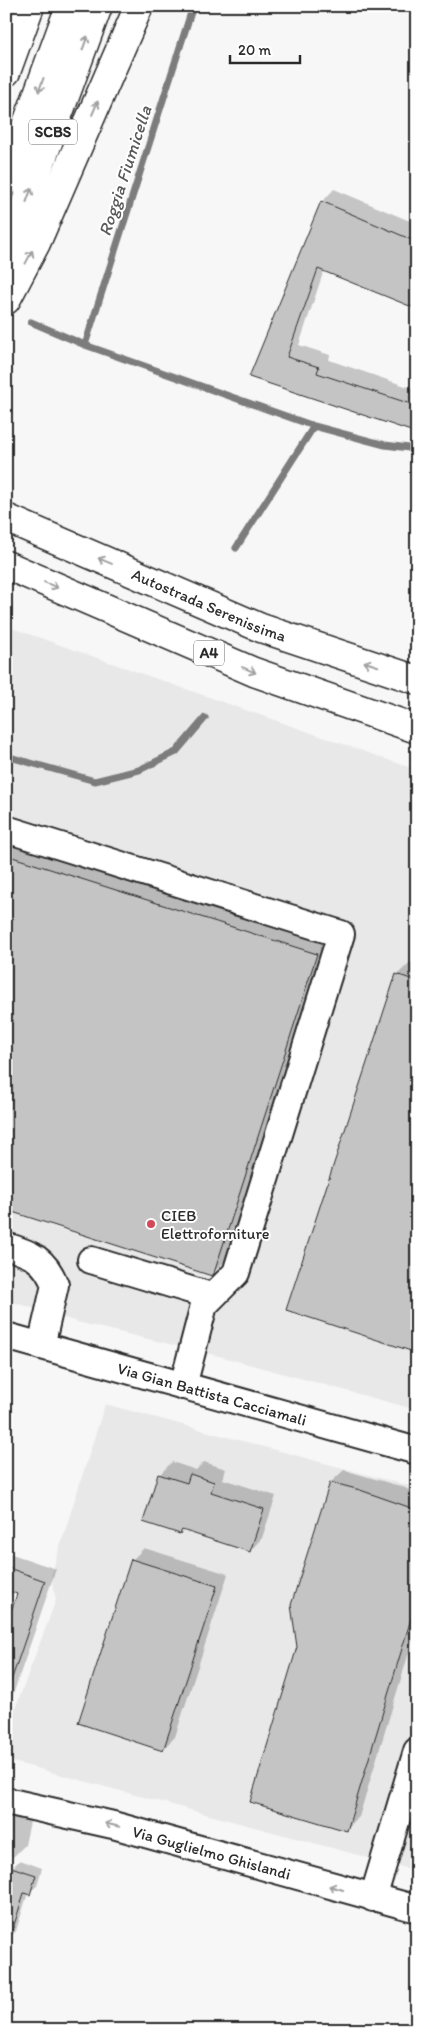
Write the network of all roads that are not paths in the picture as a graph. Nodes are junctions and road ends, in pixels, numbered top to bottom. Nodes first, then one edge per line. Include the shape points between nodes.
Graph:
1 (30, 6) edge
2 (70, 6) edge
3 (98, 6) edge
4 (139, 6) edge
5 (6, 72) edge
6 (6, 181) edge
7 (6, 257) edge
8 (6, 300) edge
9 (6, 518) edge
10 (6, 565) edge
11 (417, 680) edge
12 (417, 729) edge
13 (6, 830) edge
14 (6, 1246) edge
15 (91, 1260) dead end
16 (204, 1305) junction
17 (6, 1336) edge
18 (41, 1346) junction
19 (183, 1386) junction
20 (417, 1451) edge
21 (417, 1751) edge
22 (6, 1801) edge
23 (373, 1898) junction
24 (417, 1909) edge

1 - 5 highway
2 -> 6 highway, SCBS
7 -> 3 highway, SCBS
8 -> 4 highway via 36,243
11 -> 9 highway, Autostrada Serenissima via 261,628
10 -> 12 highway, A4 via 254,672
13 - 16 street via 341,934 236,1274
14 - 18 street via 35,1256 44,1264 55,1285
15 - 16 street via 204,1294
16 - 19 street
17 - 18 street, Via Gian Battista Cacciamali
18 - 19 street, Via Gian Battista Cacciamali
19 - 20 street, Via Gian Battista Cacciamali
21 - 23 street
23 -> 22 street, Via Guglielmo Ghislandi via 113,1825
23 - 24 street, Via Guglielmo Ghislandi

